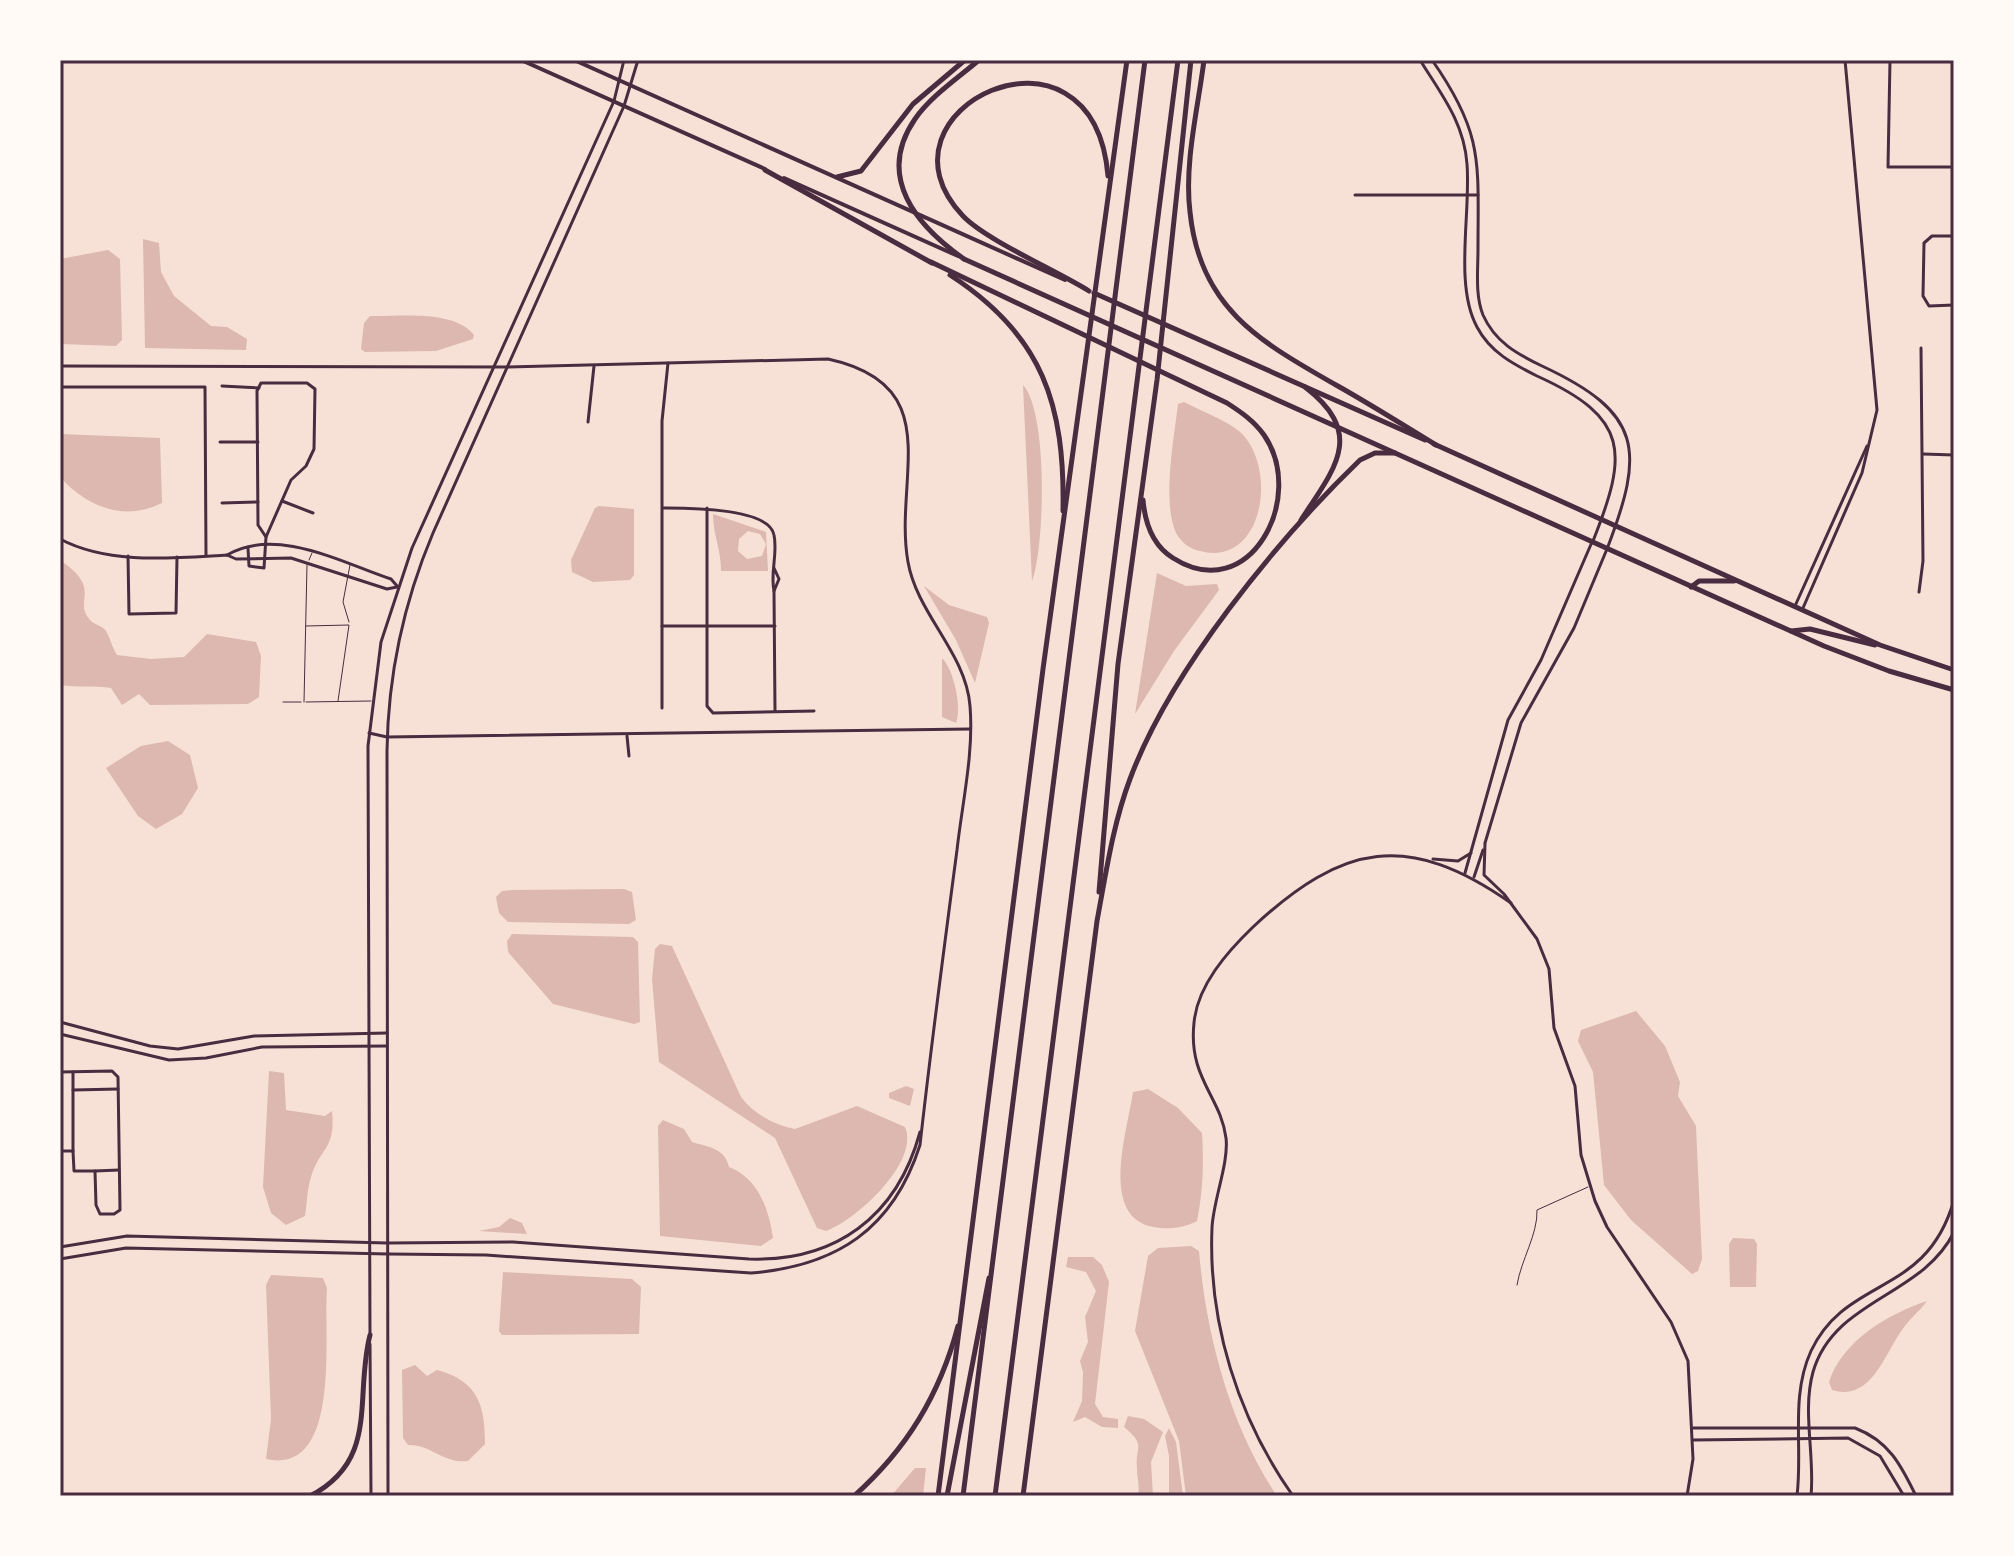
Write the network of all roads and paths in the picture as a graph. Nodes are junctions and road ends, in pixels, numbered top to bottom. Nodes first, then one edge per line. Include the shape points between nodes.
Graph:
1 (521, 60) edge
2 (574, 60) edge
3 (624, 60) edge
4 (638, 60) edge
5 (965, 60) edge
6 (979, 60) edge
7 (1127, 60) edge
8 (1145, 60) edge
9 (1178, 60) edge
10 (1191, 60) edge
11 (1204, 60) edge
12 (1420, 60) edge
13 (1432, 60) edge
14 (1845, 60) edge
15 (1890, 60) edge
16 (1025, 76) dead end
17 (619, 80) junction
18 (994, 80) dead end
19 (986, 84) dead end
20 (632, 86) junction
21 (970, 94) dead end
22 (614, 101) junction
23 (624, 106) junction
24 (1465, 111) junction
25 (1455, 114) junction
26 (1954, 167) edge
27 (765, 170) junction
28 (837, 177) junction
29 (1109, 188) junction
30 (1355, 195) dead end
31 (1468, 195) junction
32 (1478, 195) junction
33 (912, 211) junction
34 (1954, 236) edge
35 (551, 241) junction
36 (561, 246) junction
37 (964, 259) junction
38 (931, 262) junction
39 (1467, 279) junction
40 (1478, 279) junction
41 (1089, 291) junction
42 (1954, 305) edge
43 (519, 312) junction
44 (530, 317) junction
45 (1921, 348) dead end
46 (1534, 362) junction
47 (668, 363) junction
48 (594, 365) junction
49 (60, 366) edge
50 (494, 367) junction
51 (507, 367) junction
52 (1530, 372) junction
53 (222, 386) dead end
54 (60, 387) edge
55 (1305, 387) junction
56 (259, 388) junction
57 (588, 422) dead end
58 (1339, 427) junction
59 (220, 442) dead end
60 (258, 442) junction
61 (1869, 443) junction
62 (1436, 445) junction
63 (1395, 453) junction
64 (1923, 454) junction
65 (1954, 455) edge
66 (1144, 470) junction
67 (282, 501) junction
68 (258, 502) junction
69 (222, 503) dead end
70 (663, 508) junction
71 (707, 508) junction
72 (313, 513) dead end
73 (258, 520) junction
74 (1601, 520) junction
75 (271, 524) junction
76 (1616, 527) junction
77 (1292, 534) junction
78 (266, 537) junction
79 (1062, 538) junction
80 (60, 539) edge
81 (1592, 542) junction
82 (266, 545) junction
83 (248, 548) junction
84 (1607, 549) junction
85 (312, 553) junction
86 (227, 555) junction
87 (128, 556) junction
88 (177, 556) junction
89 (206, 556) junction
90 (266, 556) junction
91 (248, 557) junction
92 (308, 563) junction
93 (350, 565) junction
94 (774, 568) junction
95 (346, 576) junction
96 (1739, 581) junction
97 (397, 587) junction
98 (1691, 587) junction
99 (410, 591) junction
100 (774, 591) junction
101 (1919, 592) dead end
102 (1795, 606) junction
103 (1803, 609) junction
104 (349, 625) junction
105 (305, 626) junction
106 (662, 626) junction
107 (707, 626) junction
108 (775, 626) junction
109 (1790, 631) junction
110 (1880, 645) junction
111 (1954, 670) edge
112 (1954, 690) edge
113 (338, 701) junction
114 (371, 701) junction
115 (283, 702) dead end
116 (304, 702) junction
117 (662, 708) dead end
118 (814, 711) dead end
119 (775, 712) junction
120 (970, 729) junction
121 (369, 731) junction
122 (627, 735) junction
123 (387, 737) junction
124 (629, 756) dead end
125 (1485, 844) junction
126 (1471, 853) junction
127 (1428, 859) junction
128 (1465, 873) junction
129 (1474, 878) junction
130 (1511, 903) junction
131 (1097, 921) junction
132 (60, 1022) edge
133 (369, 1033) junction
134 (387, 1033) junction
135 (60, 1034) edge
136 (369, 1045) junction
137 (387, 1046) junction
138 (60, 1072) edge
139 (73, 1072) junction
140 (118, 1089) junction
141 (73, 1090) junction
142 (923, 1121) junction
143 (60, 1151) edge
144 (73, 1151) junction
145 (120, 1170) junction
146 (95, 1171) junction
147 (1591, 1186) junction
148 (1954, 1200) edge
149 (1954, 1232) edge
150 (370, 1242) junction
151 (388, 1243) junction
152 (60, 1247) edge
153 (655, 1253) junction
154 (370, 1254) junction
155 (388, 1254) junction
156 (60, 1259) edge
157 (993, 1265) junction
158 (654, 1266) junction
159 (1517, 1285) dead end
160 (962, 1310) junction
161 (370, 1335) junction
162 (1810, 1425) junction
163 (1798, 1426) junction
164 (1693, 1428) junction
165 (1810, 1437) junction
166 (1798, 1438) junction
167 (1693, 1440) junction
168 (310, 1496) edge
169 (371, 1496) edge
170 (388, 1496) edge
171 (854, 1496) edge
172 (938, 1496) edge
173 (947, 1496) edge
174 (963, 1496) edge
175 (995, 1496) edge
176 (1023, 1496) edge
177 (1293, 1496) edge
178 (1687, 1496) edge
179 (1797, 1496) edge
180 (1811, 1496) edge
181 (1904, 1496) edge
182 (1916, 1496) edge

1 - 22 main road
2 - 17 main road
3 - 17 street
4 - 20 street
5 - 28 highway via 913,104 861,171
6 - 33 highway via 910,127 900,174
7 - 29 highway
8 - 157 highway
9 - 175 highway
10 - 66 highway
11 - 62 highway via 1189,188 1194,236 1208,275 1237,319 1266,345
12 - 25 street
13 - 24 street
14 - 61 street via 1877,393
15 - 26 street via 1888,167
16 - 29 highway via 1055,81 1088,104 1105,143
17 - 20 main road
17 - 22 street
18 - 19 highway
20 - 23 street
20 - 28 main road
21 - 41 highway via 952,115 940,150 951,200 978,228
22 - 23 main road
22 - 35 street
23 - 27 main road
23 - 36 street
24 - 25 street
24 - 32 street via 1478,162
25 - 31 street via 1467,162
27 - 37 main road
27 - 38 highway
28 - 33 main road
29 - 79 highway
30 - 31 street
31 - 32 street
31 - 39 street
32 - 40 street
33 - 37 highway via 928,232
33 - 41 main road
34 - 42 street via 1932,236 1924,243 1923,296 1929,306
35 - 36 street
35 - 43 street
36 - 44 street
37 - 58 highway
38 - 66 highway via 1242,413 1265,436 1276,463 1279,492 1269,530 1252,553 1231,565 1209,570 1181,563 1149,530
38 - 79 highway via 998,312 1020,337 1045,381 1063,447
39 - 40 street
39 - 52 street via 1472,318 1484,339
40 - 46 street via 1479,303 1489,326 1508,348
41 - 55 highway
43 - 44 street
43 - 50 street
44 - 51 street
45 - 64 street
46 - 52 street
46 - 76 street via 1603,399 1622,427 1632,476
47 - 48 street
47 - 70 street
47 - 120 street via 828,359 880,378 904,415 908,438 908,560 913,584 958,667 970,702
48 - 51 street
48 - 57 street
49 - 50 street
50 - 51 street
50 - 97 street
51 - 99 street
52 - 74 street via 1582,397 1608,432 1616,472
53 - 56 street
54 - 89 street via 205,387
55 - 58 highway via 1329,407
55 - 62 highway
56 - 60 street
56 - 67 street via 261,383 307,383 315,389 314,449
58 - 63 highway
58 - 77 highway via 1335,467
59 - 60 street
60 - 68 street
61 - 102 street
61 - 103 street via 1855,490
62 - 74 highway
63 - 77 highway via 1360,460
63 - 81 highway
64 - 65 street
64 - 101 street
66 - 131 highway via 1118,664
67 - 72 street
67 - 75 street
68 - 69 street
68 - 73 street
70 - 71 street
70 - 106 street
71 - 94 street via 723,508 773,529
71 - 107 street
73 - 75 street
73 - 78 street
74 - 76 highway
74 - 81 street
75 - 78 street
76 - 84 street
76 - 96 highway
77 - 131 highway via 1203,648 1155,720 1118,817
78 - 82 street
79 - 160 highway
80 - 87 street via 98,554
81 - 84 highway
81 - 126 street via 1541,660 1508,720
82 - 83 street
82 - 85 street
82 - 90 street
83 - 86 street
83 - 91 street
84 - 98 highway
84 - 125 street via 1574,628 1521,723
85 - 92 lane
85 - 93 street
86 - 89 street
86 - 91 street
87 - 88 street
87 - 88 street via 129,614 176,613
88 - 89 street
90 - 91 street
90 - 91 street via 259,570 249,566
90 - 92 street
92 - 95 street
92 - 105 lane
93 - 95 lane
93 - 97 street via 391,579
94 - 100 street
94 - 100 street via 779,579
95 - 97 street via 387,589
95 - 104 lane via 343,602
96 - 98 highway via 1699,581
96 - 102 highway
97 - 99 street
97 - 114 street
98 - 109 highway
99 - 123 street via 397,642
100 - 108 street
102 - 103 highway
103 - 110 highway
104 - 105 lane
104 - 113 lane
105 - 116 lane
106 - 107 street
106 - 117 street
107 - 108 street
107 - 119 street via 707,706 713,713
108 - 119 street
109 - 110 highway via 1810,629
109 - 112 highway via 1856,660
110 - 111 highway
113 - 114 lane
113 - 116 lane
114 - 121 street
115 - 116 lane
118 - 119 street
120 - 122 street
120 - 142 street
121 - 123 street
121 - 133 street
122 - 123 street
122 - 124 street
123 - 134 street
125 - 129 street
125 - 130 street via 1484,875
126 - 127 street via 1458,861
126 - 128 street
127 - 128 street
127 - 177 street via 1380,855 1343,864 1308,882 1224,958 1197,1007 1197,1070 1227,1141 1212,1226 1221,1337 1248,1415
128 - 129 street
129 - 130 street
130 - 147 street via 1537,939 1549,969 1554,1028 1574,1081 1579,1146
131 - 176 highway
132 - 133 street via 178,1049 254,1036
133 - 134 street
133 - 136 street
134 - 137 street
135 - 136 street via 169,1060 262,1047
136 - 137 street
136 - 150 street
137 - 151 street
138 - 139 street
139 - 140 street via 112,1071
139 - 141 street
140 - 141 street
140 - 145 street
141 - 144 street
142 - 153 street via 891,1195 863,1226 833,1245 777,1260
142 - 158 street via 905,1186 875,1225 844,1248 786,1270 751,1273
143 - 144 street
144 - 146 street via 74,1171
145 - 146 street
145 - 146 street via 120,1210 114,1214 100,1214 96,1205
147 - 159 lane via 1537,1210
147 - 164 street via 1607,1227 1682,1345 1690,1374
148 - 163 street via 1943,1232 1919,1263 1853,1302 1822,1332 1802,1376
149 - 162 street via 1920,1275 1857,1312 1833,1335 1813,1373
150 - 151 street
150 - 152 street via 127,1236
150 - 154 street
151 - 153 street via 513,1242
151 - 155 street
153 - 158 street
154 - 155 street
154 - 156 street via 126,1248
154 - 161 street
155 - 158 street
155 - 170 street
157 - 173 highway
157 - 174 highway
160 - 171 highway via 947,1364 923,1414 891,1461
160 - 172 highway
161 - 168 highway via 357,1445 340,1475
161 - 169 street
162 - 163 street
162 - 165 street
162 - 182 street via 1847,1426 1873,1436 1896,1457
163 - 164 street
163 - 166 street
164 - 167 street
165 - 166 street
165 - 180 street
165 - 181 street via 1865,1444 1887,1464
166 - 167 street
166 - 179 street
167 - 178 street

